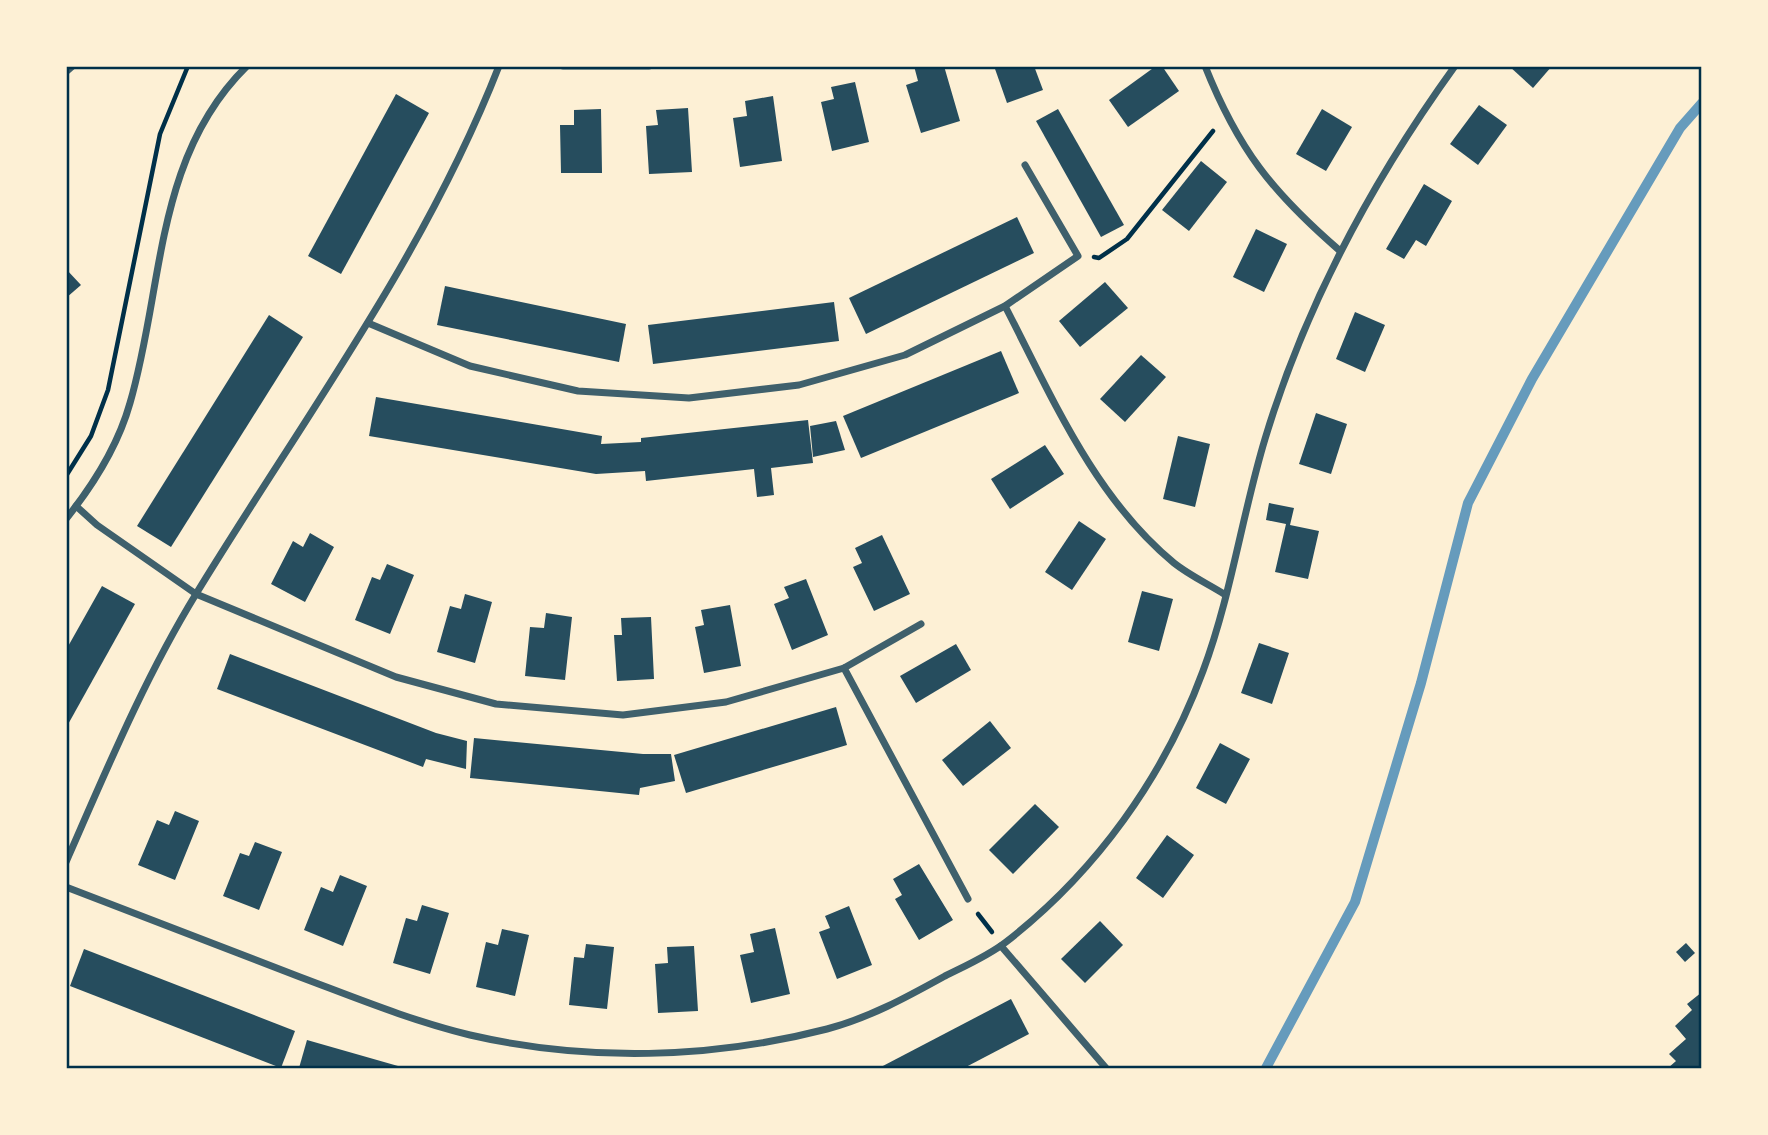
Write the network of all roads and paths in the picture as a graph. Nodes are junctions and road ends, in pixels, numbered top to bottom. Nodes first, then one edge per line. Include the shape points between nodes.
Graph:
1 (74, 66) edge
2 (188, 66) edge
3 (247, 66) edge
4 (499, 66) edge
5 (563, 66) edge
6 (649, 66) edge
7 (1205, 66) edge
8 (1455, 66) edge
9 (66, 74) edge
10 (1225, 116) junction
11 (1025, 165) dead end
12 (1339, 250) junction
13 (1078, 256) junction
14 (1005, 306) junction
15 (368, 323) junction
16 (66, 476) edge
17 (76, 506) junction
18 (66, 519) edge
19 (196, 594) junction
20 (1224, 594) junction
21 (921, 624) dead end
22 (844, 668) junction
23 (66, 862) edge
24 (66, 887) edge
25 (968, 899) joint
26 (1001, 946) junction
27 (1106, 1069) edge

1 - 9 lane
2 - 16 path via 160,134 108,390 91,436
3 - 17 street via 199,129 177,179 130,404 105,465
4 - 15 street via 442,198
5 - 6 street
7 - 10 street
8 - 12 street via 1412,125
10 - 12 street via 1255,166 1294,211
10 - 13 path via 1127,239 1099,258
11 - 13 street
12 - 20 street via 1299,341 1265,437
13 - 14 street
14 - 15 street via 892,359 799,385 689,398 551,385 470,366
14 - 20 street via 1070,432 1117,504 1176,564
15 - 19 street
17 - 18 street
17 - 19 street via 97,526
19 - 22 street via 396,677 496,704 623,715 726,702
19 - 23 street via 121,737
20 - 26 street via 1205,667 1172,745 1134,806 1091,863
21 - 22 street
22 - 25 street
24 - 26 street via 372,1004 468,1034 555,1051 634,1055 737,1047 829,1028 889,1007
25 - 26 path
26 - 27 street

